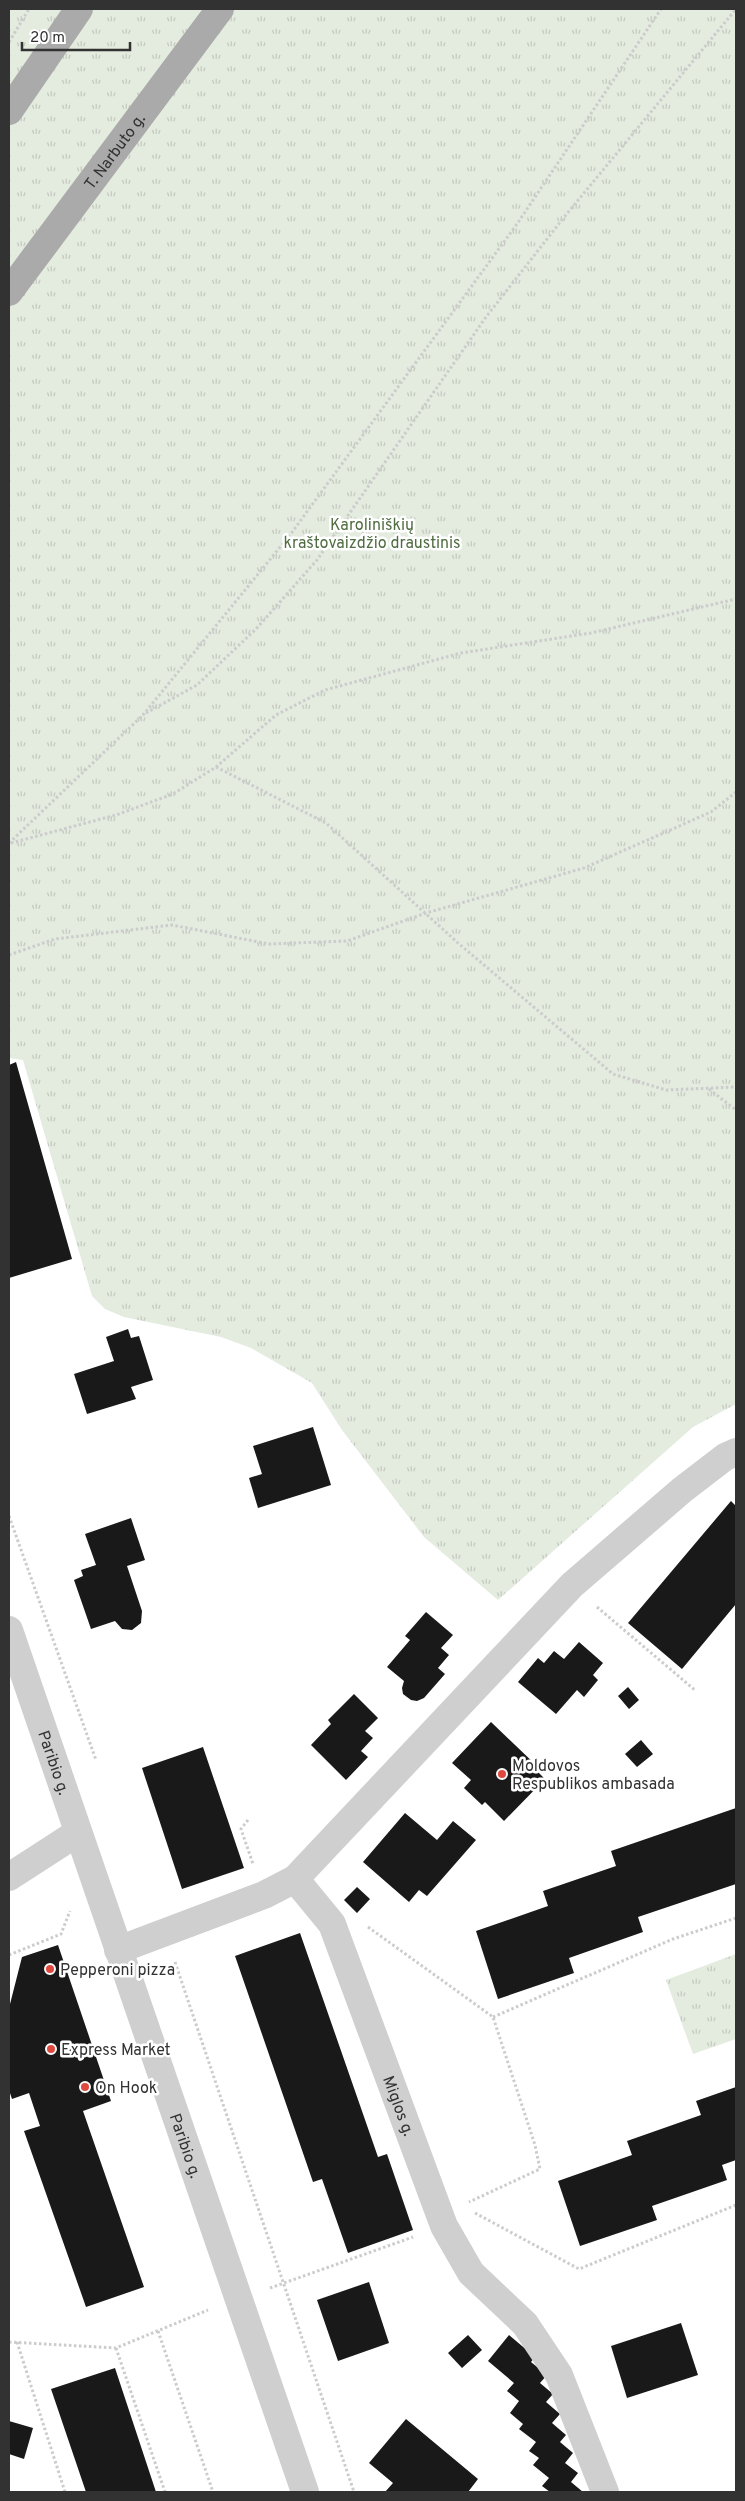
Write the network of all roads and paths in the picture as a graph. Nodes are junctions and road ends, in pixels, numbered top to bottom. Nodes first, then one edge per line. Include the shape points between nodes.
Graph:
1 (29, 9) edge
2 (79, 9) edge
3 (220, 9) edge
4 (661, 9) edge
5 (736, 9) edge
6 (9, 42) edge
7 (9, 111) edge
8 (9, 292) edge
9 (736, 599) edge
10 (143, 715) junction
11 (216, 767) junction
12 (736, 792) edge
13 (10, 843) edge
14 (426, 913) junction
15 (9, 955) edge
16 (736, 1087) edge
17 (708, 1089) junction
18 (736, 1110) edge
19 (736, 1452) edge
20 (9, 1516) edge
21 (590, 1602) dead end
22 (9, 1630) edge
23 (696, 1691) dead end
24 (96, 1760) dead end
25 (248, 1820) dead end
26 (77, 1833) junction
27 (9, 1877) edge
28 (295, 1879) junction
29 (264, 1895) junction
30 (72, 1906) dead end
31 (736, 1918) edge
32 (362, 1922) dead end
33 (165, 1932) junction
34 (118, 1950) junction
35 (9, 1955) edge
36 (493, 2017) junction
37 (736, 2205) edge
38 (461, 2206) junction
39 (444, 2226) junction
40 (282, 2284) junction
41 (238, 2297) junction
42 (158, 2331) junction
43 (9, 2342) edge
44 (17, 2342) junction
45 (116, 2348) junction
46 (65, 2492) edge
47 (165, 2492) edge
48 (213, 2492) edge
49 (305, 2492) edge
50 (354, 2492) edge
51 (606, 2492) edge

1 - 6 path
2 - 7 main road
3 - 8 main road, T. Narbuto g.
4 - 10 path via 517,224 290,535
5 - 10 path via 486,317 317,560 256,629 197,685
9 - 11 path via 591,633 462,653 326,690 276,715
10 - 13 path
11 - 13 path via 173,794 116,815
11 - 14 path via 326,823
12 - 14 path via 711,812 584,868
14 - 15 path via 347,941 268,944 172,925 55,939
14 - 17 path via 613,1074 666,1090
16 - 17 path
17 - 18 path
19 - 28 street via 682,1490 572,1585
20 - 24 path
21 - 23 path
22 - 26 street, Paribio g.
25 - 29 path via 241,1829
26 - 27 street
26 - 34 street, Paribio g.
28 - 29 street
28 - 39 street, Miglos g. via 332,1924
29 - 33 street
30 - 35 path via 61,1934
31 - 36 path via 673,1939
32 - 36 path
33 - 34 street
33 - 40 path
34 - 41 street, Paribio g.
36 - 38 path via 540,2169
37 - 38 path via 579,2269
38 - 39 path
39 - 40 path
39 - 51 street, Miglos g. via 471,2273 525,2324 560,2375
40 - 41 path
40 - 50 path
41 - 42 path
41 - 49 street, Paribio g.
42 - 45 path
42 - 48 path
43 - 44 path
44 - 45 path
44 - 46 path
45 - 47 path

